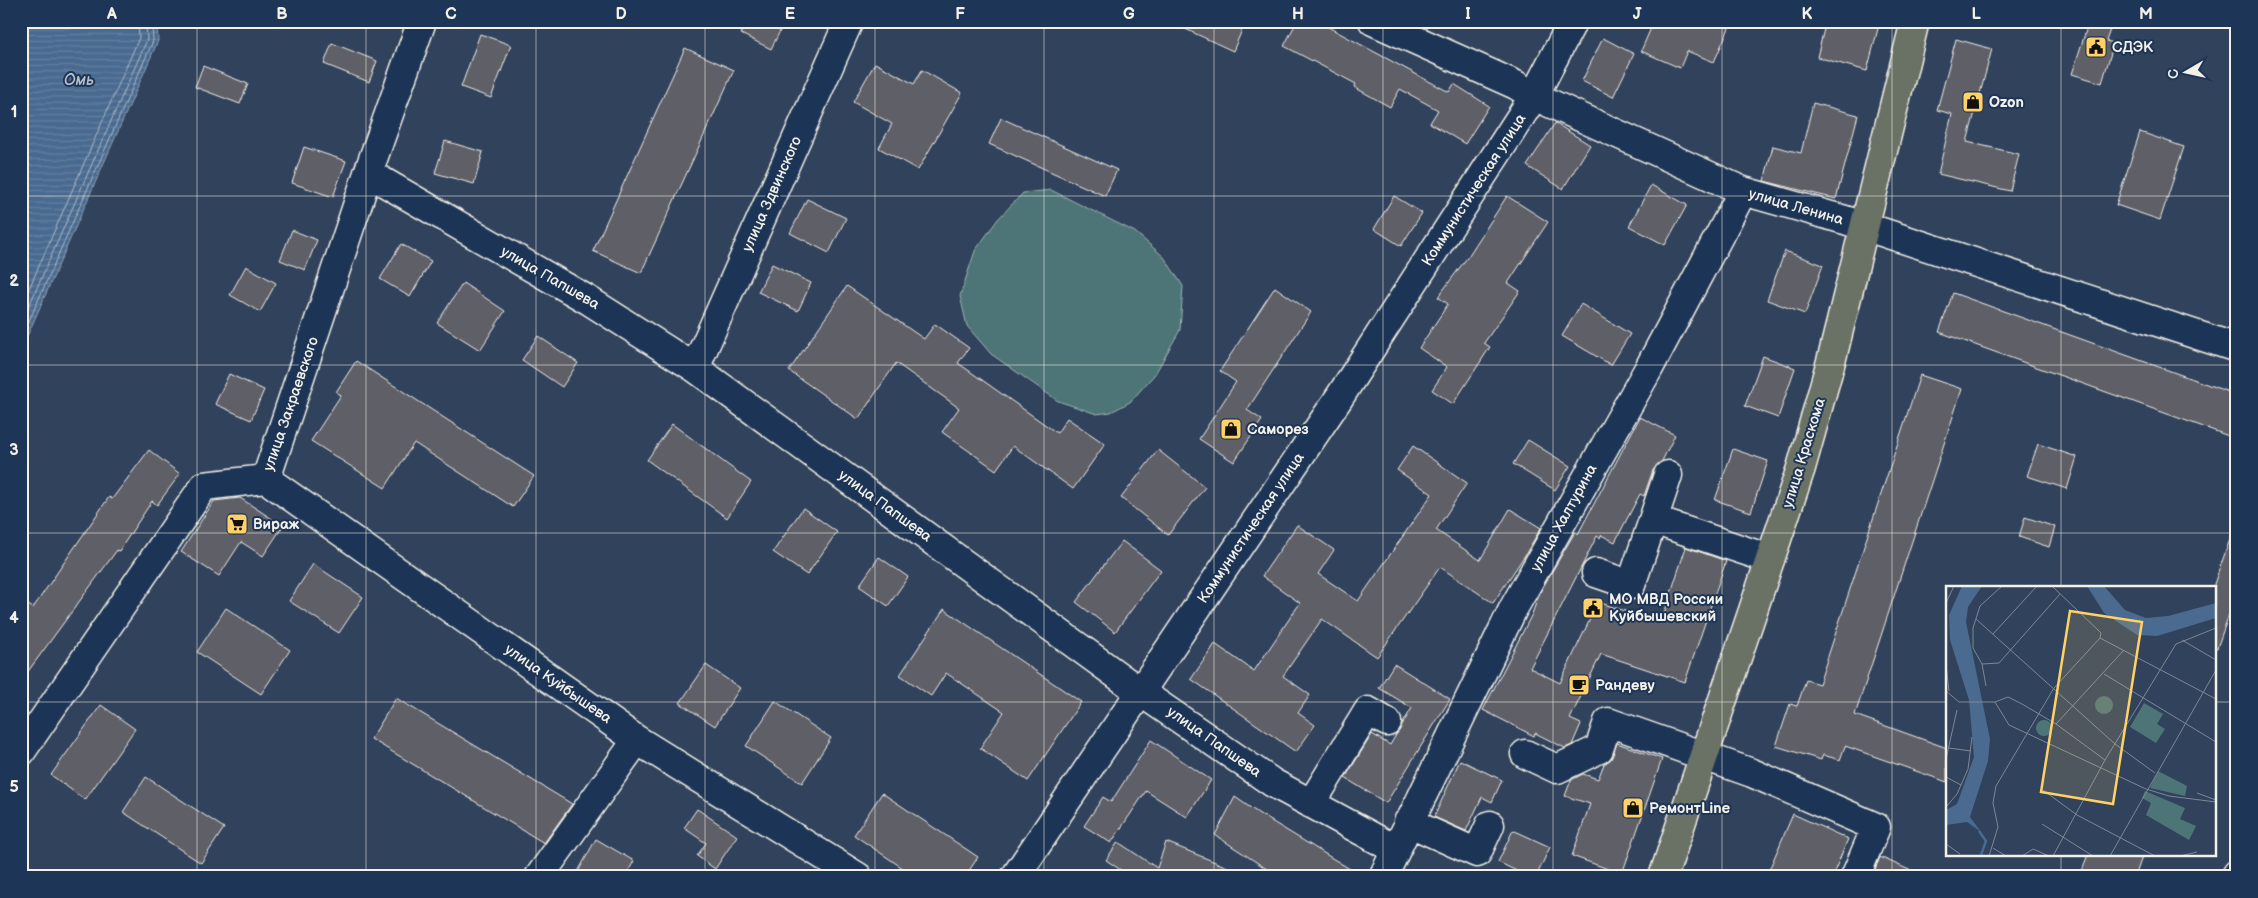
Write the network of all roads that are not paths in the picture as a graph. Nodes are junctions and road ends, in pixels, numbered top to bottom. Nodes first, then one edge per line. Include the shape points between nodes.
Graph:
1 (422, 21) edge
2 (849, 21) edge
3 (1373, 21) edge
4 (1573, 21) edge
5 (1915, 21) edge
6 (1534, 96) junction
7 (368, 172) junction
8 (1743, 191) junction
9 (1864, 227) junction
10 (2237, 348) edge
11 (694, 368) junction
12 (1668, 475) dead end
13 (266, 479) junction
14 (1653, 520) junction
15 (1770, 559) junction
16 (1596, 573) dead end
17 (1139, 691) junction
18 (1387, 722) dead end
19 (637, 740) junction
20 (21, 752) edge
21 (1525, 754) dead end
22 (1704, 756) junction
23 (1311, 804) junction
24 (1408, 822) junction
25 (1490, 825) dead end
26 (1395, 849) junction
27 (539, 877) edge
28 (858, 877) edge
29 (1015, 877) edge
30 (1383, 877) edge
31 (1663, 877) edge
32 (1855, 877) edge

1 - 7 street, улица Закраевского
2 - 11 street, улица Здвинского
3 - 6 street, улица Ленина
4 - 6 street, Коммунистическая улица
5 - 9 main road, улица Краскома
6 - 8 street, улица Ленина
6 - 17 street, Коммунистическая улица via 1337,401
7 - 11 street, улица Папшева via 588,300
7 - 13 street, улица Закраевского
8 - 9 street, улица Ленина
8 - 24 street, улица Халтурина via 1649,368 1513,609
9 - 10 street, улица Ленина
9 - 15 main road, улица Краскома via 1801,468
11 - 17 street, улица Папшева
12 - 14 street
13 - 19 street, улица Куйбышева
13 - 20 street, улица Закраевского via 204,486
14 - 15 street
14 - 16 street via 1631,585
15 - 22 main road, улица Краскома
17 - 23 street, улица Папшева via 1273,783
17 - 29 street, Коммунистическая улица
18 - 23 street via 1368,711
19 - 27 street
19 - 28 street, улица Куйбышева
21 - 22 street via 1557,769 1599,749 1608,722
22 - 31 main road, улица Краскома
22 - 32 street via 1752,773 1876,827
23 - 26 street, улица Папшева
24 - 25 street via 1477,853
24 - 26 street, улица Халтурина
26 - 30 street, улица Халтурина

